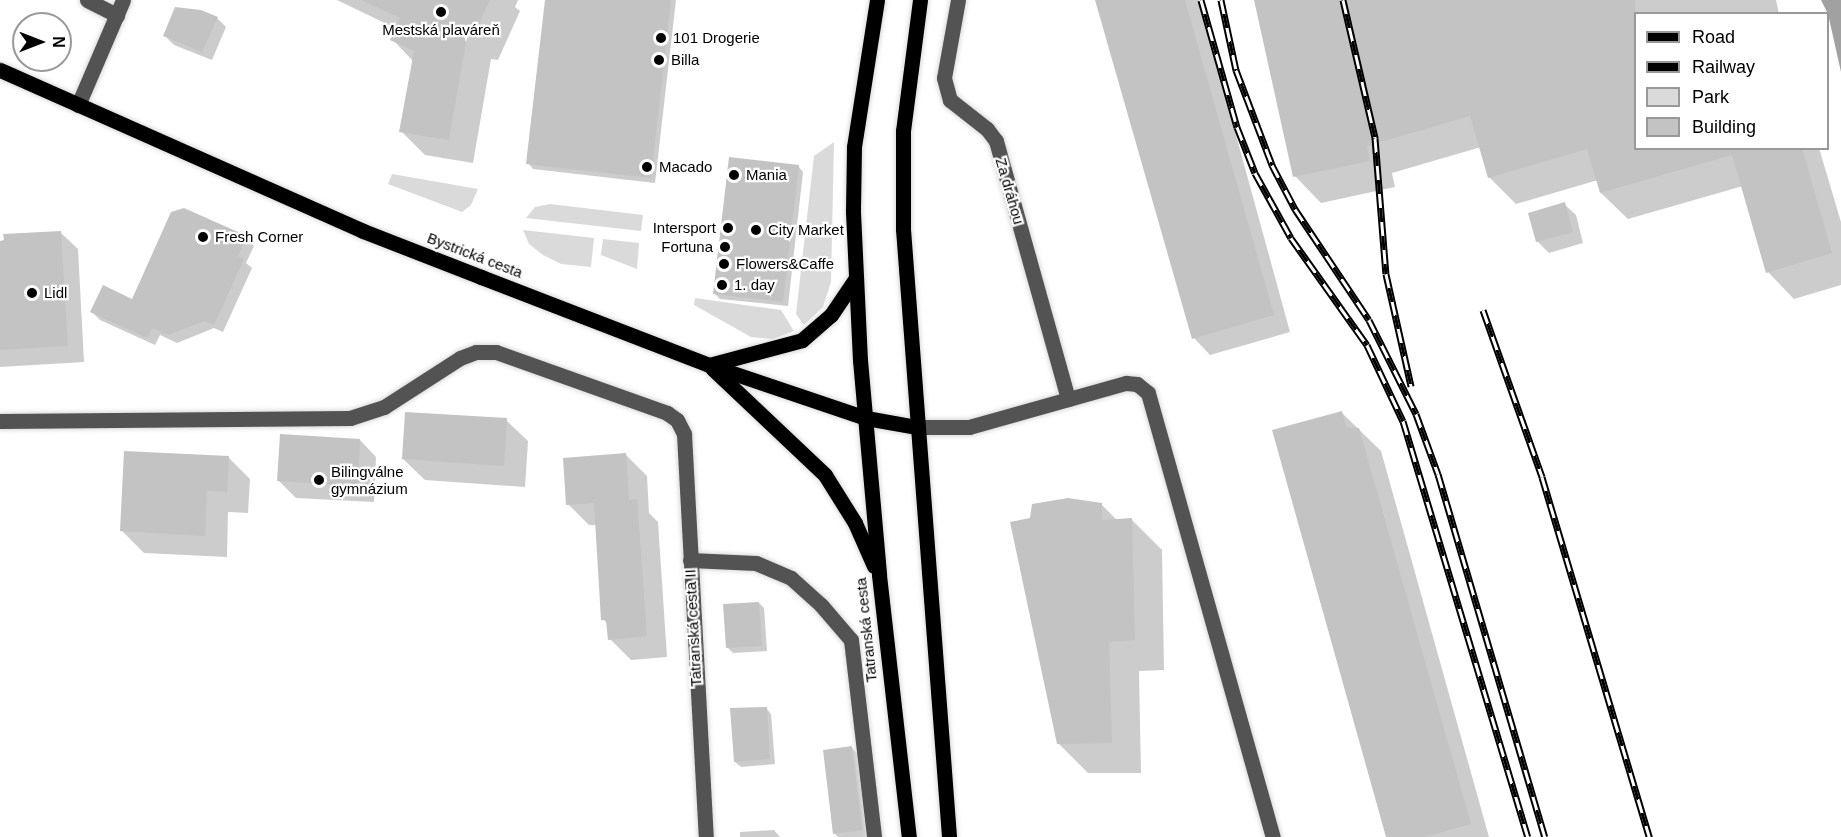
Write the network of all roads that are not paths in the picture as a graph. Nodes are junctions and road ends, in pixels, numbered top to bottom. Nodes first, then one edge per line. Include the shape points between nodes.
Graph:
1 (87, 0) edge
2 (123, 0) edge
3 (877, 0) edge
4 (920, 0) edge
5 (958, 0) edge
6 (117, 15) junction
7 (0, 70) edge
8 (78, 105) junction
9 (856, 278) junction
10 (709, 365) junction
11 (1068, 399) junction
12 (866, 418) junction
13 (0, 421) edge
14 (917, 428) junction
15 (690, 560) junction
16 (879, 575) junction
17 (706, 837) edge
18 (874, 837) edge
19 (909, 837) edge
20 (949, 837) edge
21 (1273, 837) edge

1 - 6 street
2 - 6 street
3 - 9 main road, Tatranská cesta via 854,147
4 - 14 main road via 906,83 902,170
5 - 11 street, Za dráhou via 944,78 950,100 996,141
6 - 8 street
7 - 8 main road, Bystrická cesta
8 - 10 main road, Bystrická cesta via 363,231
9 - 10 main road via 831,315 802,340
9 - 12 main road, Tatranská cesta
10 - 12 main road, Bystrická cesta
10 - 16 main road via 825,475 855,523
11 - 14 street via 969,427
11 - 21 street via 1126,383 1137,384 1148,393
12 - 14 main road, Bystrická cesta
12 - 16 main road, Tatranská cesta
13 - 15 street, Tatranská cesta II via 350,418 384,407 460,358 476,352 496,352 677,420 684,434
14 - 20 main road
15 - 17 street, Tatranská cesta II
15 - 18 street via 756,563 791,578 851,640
16 - 19 main road, Tatranská cesta

